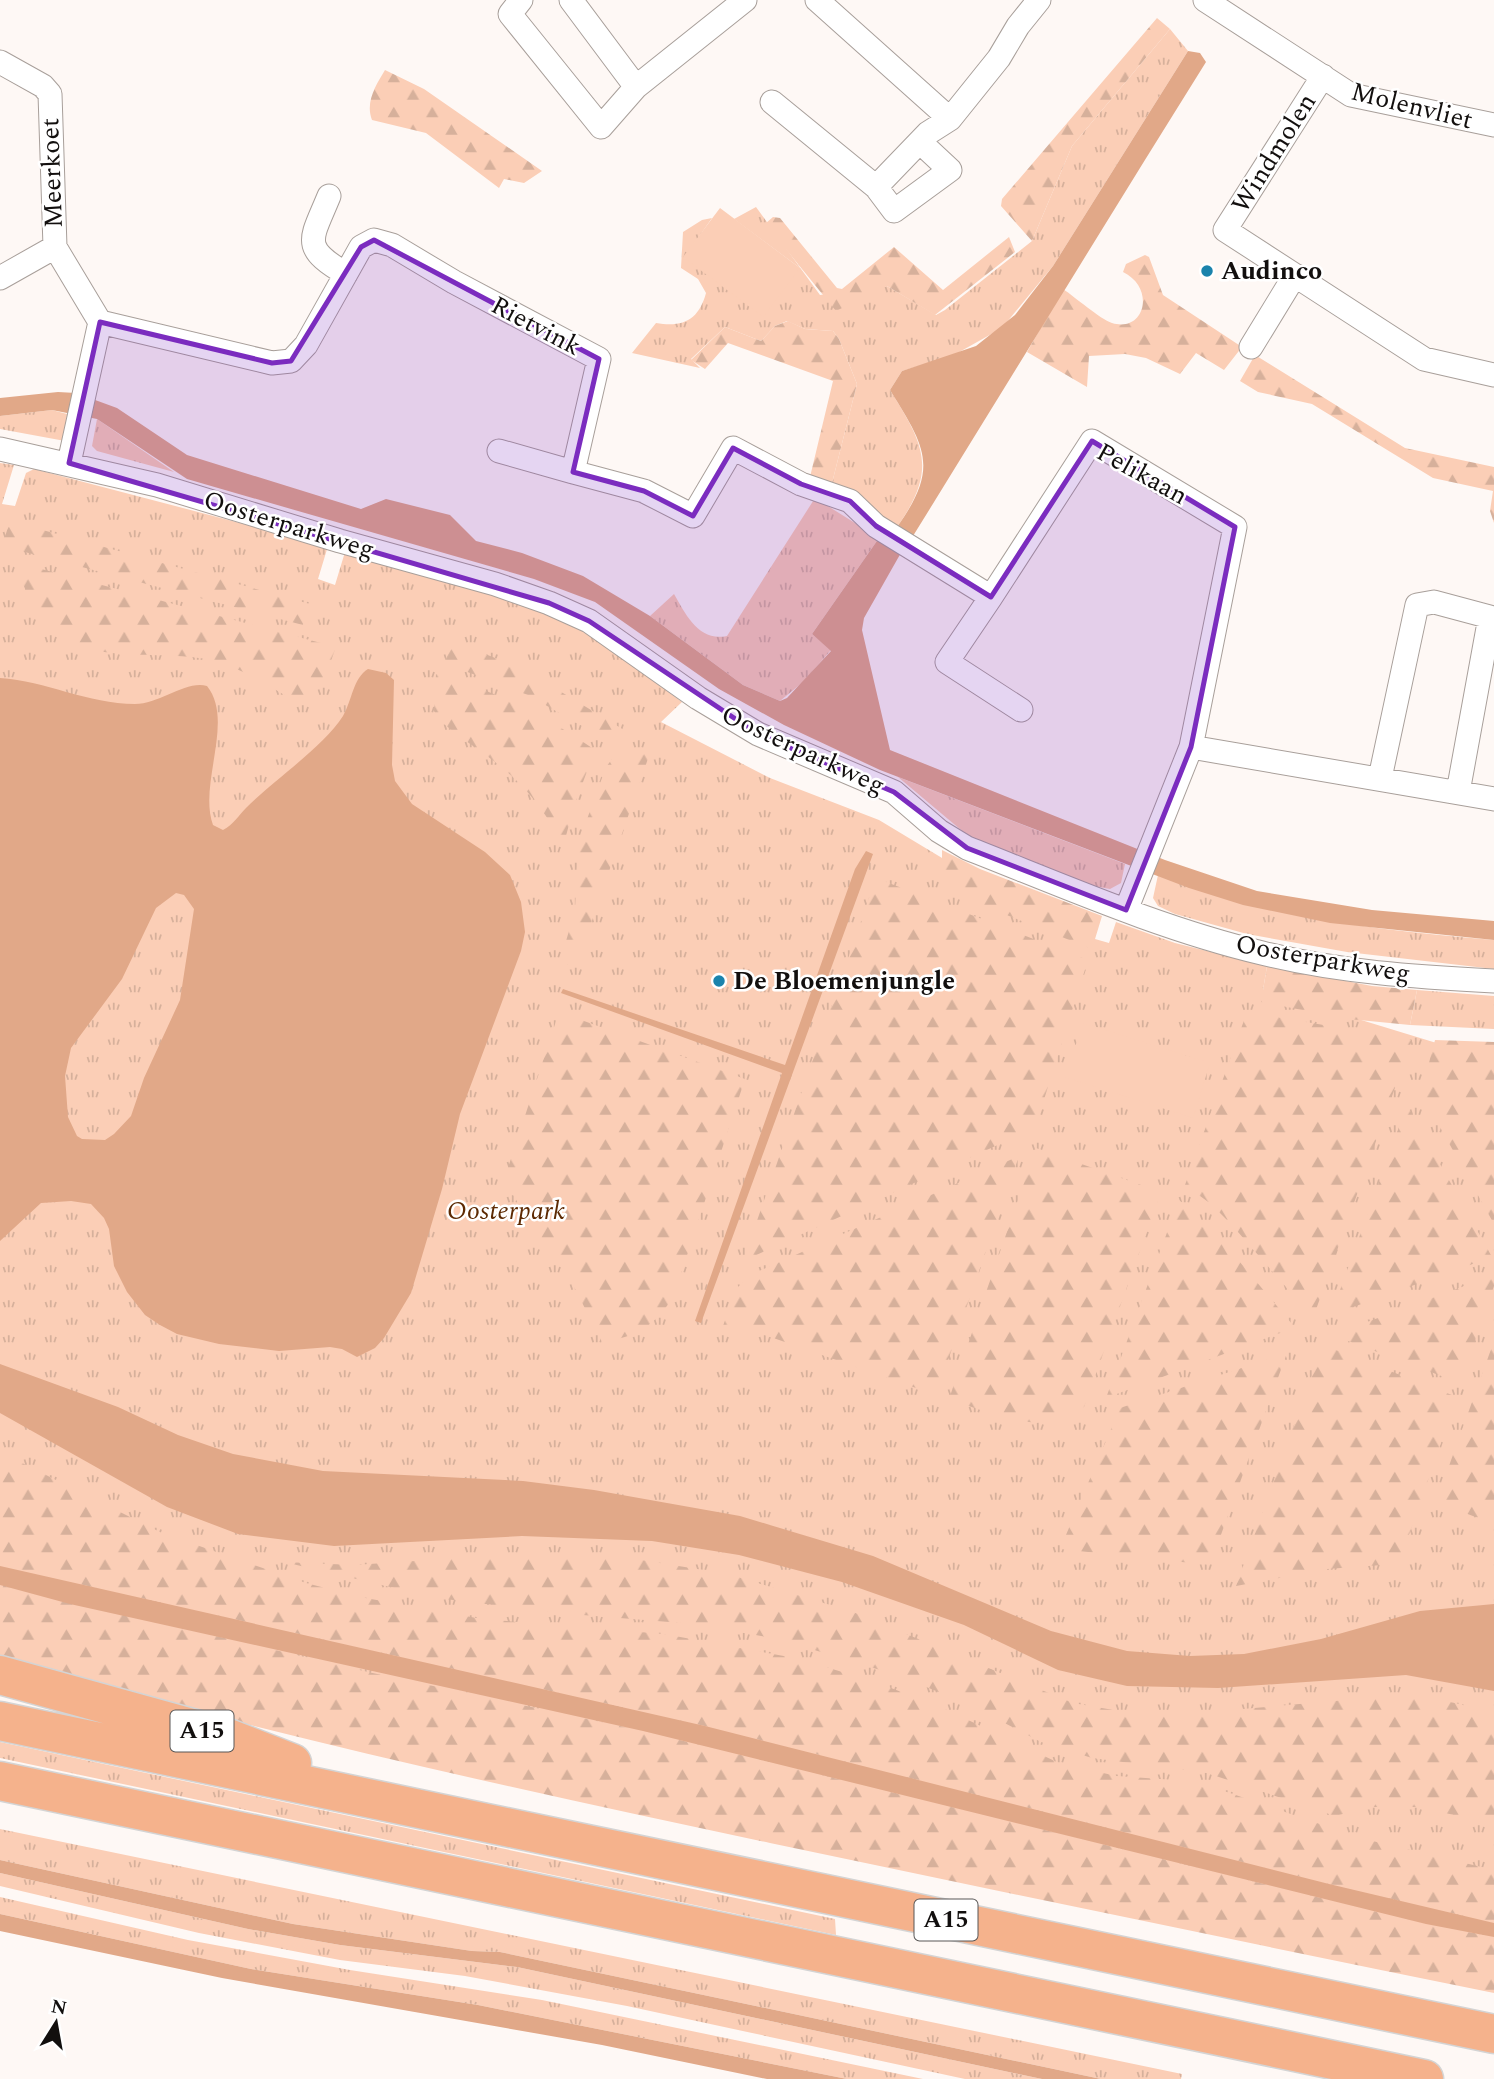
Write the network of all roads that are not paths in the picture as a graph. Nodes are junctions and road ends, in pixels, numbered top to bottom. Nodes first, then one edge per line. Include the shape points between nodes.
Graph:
1 (521, 0) edge
2 (571, 0) edge
3 (745, 0) edge
4 (817, 0) edge
5 (1039, 0) edge
6 (1205, 0) edge
7 (0, 62) edge
8 (1323, 76) junction
9 (636, 86) junction
10 (772, 102) dead end
11 (950, 119) junction
12 (1494, 125) edge
13 (920, 142) junction
14 (876, 187) junction
15 (329, 195) dead end
16 (55, 247) junction
17 (346, 274) junction
18 (1295, 275) junction
19 (0, 278) edge
20 (100, 322) junction
21 (1251, 347) dead end
22 (1494, 375) edge
23 (0, 449) edge
24 (499, 451) dead end
25 (69, 463) junction
26 (573, 472) junction
27 (991, 597) junction
28 (1021, 710) dead end
29 (1191, 747) junction
30 (1380, 778) junction
31 (1458, 792) junction
32 (1494, 799) edge
33 (1126, 910) junction
34 (1494, 981) edge
35 (0, 1675) edge
36 (0, 1721) edge
37 (0, 1781) edge
38 (399, 1805) junction
39 (1494, 2034) edge
40 (1424, 2079) edge

1 - 9 street via 510,14 601,127
2 - 9 street
3 - 9 street
4 - 11 street
5 - 11 street
6 - 8 street, Molenvliet
7 - 16 street, Meerkoet via 50,94
8 - 12 street, Molenvliet via 1350,95 1370,101
8 - 18 street, Windmolen via 1225,230
10 - 14 street
11 - 13 street
13 - 14 street
13 - 14 street via 950,170 894,212
15 - 17 street via 313,233 313,247 320,259
16 - 19 street
16 - 20 street, Meerkoet
17 - 20 street, Rietvink via 306,345 291,361 272,363
17 - 26 street, Rietvink via 361,247 374,240 392,245 599,359
18 - 21 street
18 - 22 street, Windmolen via 1424,359
20 - 25 street
23 - 25 street, Oosterparkweg
24 - 26 street
25 - 33 street, Oosterparkweg via 157,485 549,603 589,621 758,734 894,792 939,831 967,848
26 - 27 street via 644,491 693,516 733,448 801,484 850,500 876,526
27 - 28 street via 947,662
27 - 29 street, Pelikaan via 1092,441 1235,527
29 - 30 street
29 - 33 street, Pelikaan
30 - 31 street
30 - 31 street via 1417,605 1434,602 1490,617
31 - 32 street
33 - 34 street, Oosterparkweg via 1264,954 1343,969
35 - 38 highway, A15 via 228,1738
36 - 38 highway, A15
37 - 40 highway, A15
38 - 39 highway, A15

